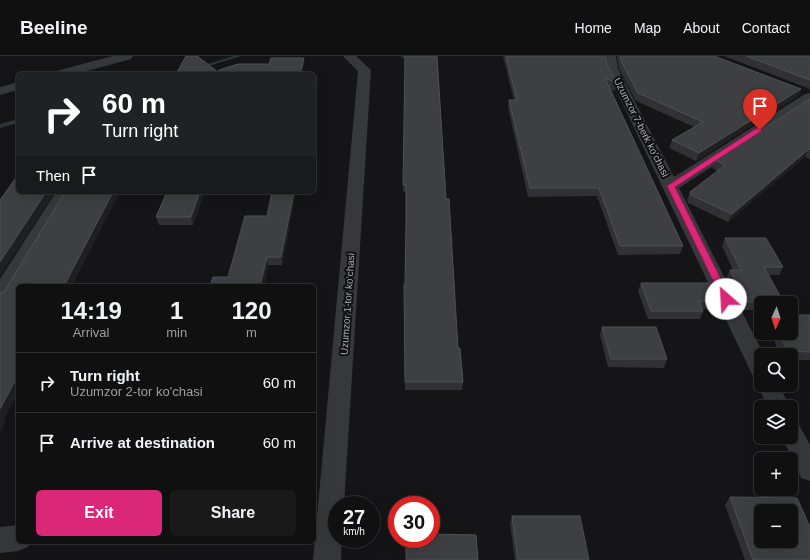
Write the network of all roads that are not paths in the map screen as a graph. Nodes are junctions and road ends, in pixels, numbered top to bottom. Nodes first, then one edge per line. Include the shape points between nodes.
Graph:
1 (127, 56) edge
2 (349, 56) edge
3 (610, 56) edge
4 (68, 72) edge
5 (16, 87) edge
6 (796, 89) edge
7 (0, 91) edge
8 (810, 96) edge
9 (671, 186) junction
10 (63, 194) edge
11 (0, 294) edge
12 (754, 356) edge
13 (797, 444) edge
14 (810, 470) edge
15 (323, 505) edge
16 (16, 538) edge
17 (0, 540) edge
18 (327, 560) edge

1 - 4 street
2 - 15 street, Uzumzor 1-tor ko‘chasi via 365,70
3 - 9 street, Uzumzor 7-berk ko'chasi via 612,68
5 - 7 street
6 - 8 street
8 - 9 street
9 - 12 street, Uzumzor 7-berk ko'chasi
10 - 11 street
13 - 14 street
15 - 18 street, Uzumzor 1-tor ko‘chasi
16 - 17 street

